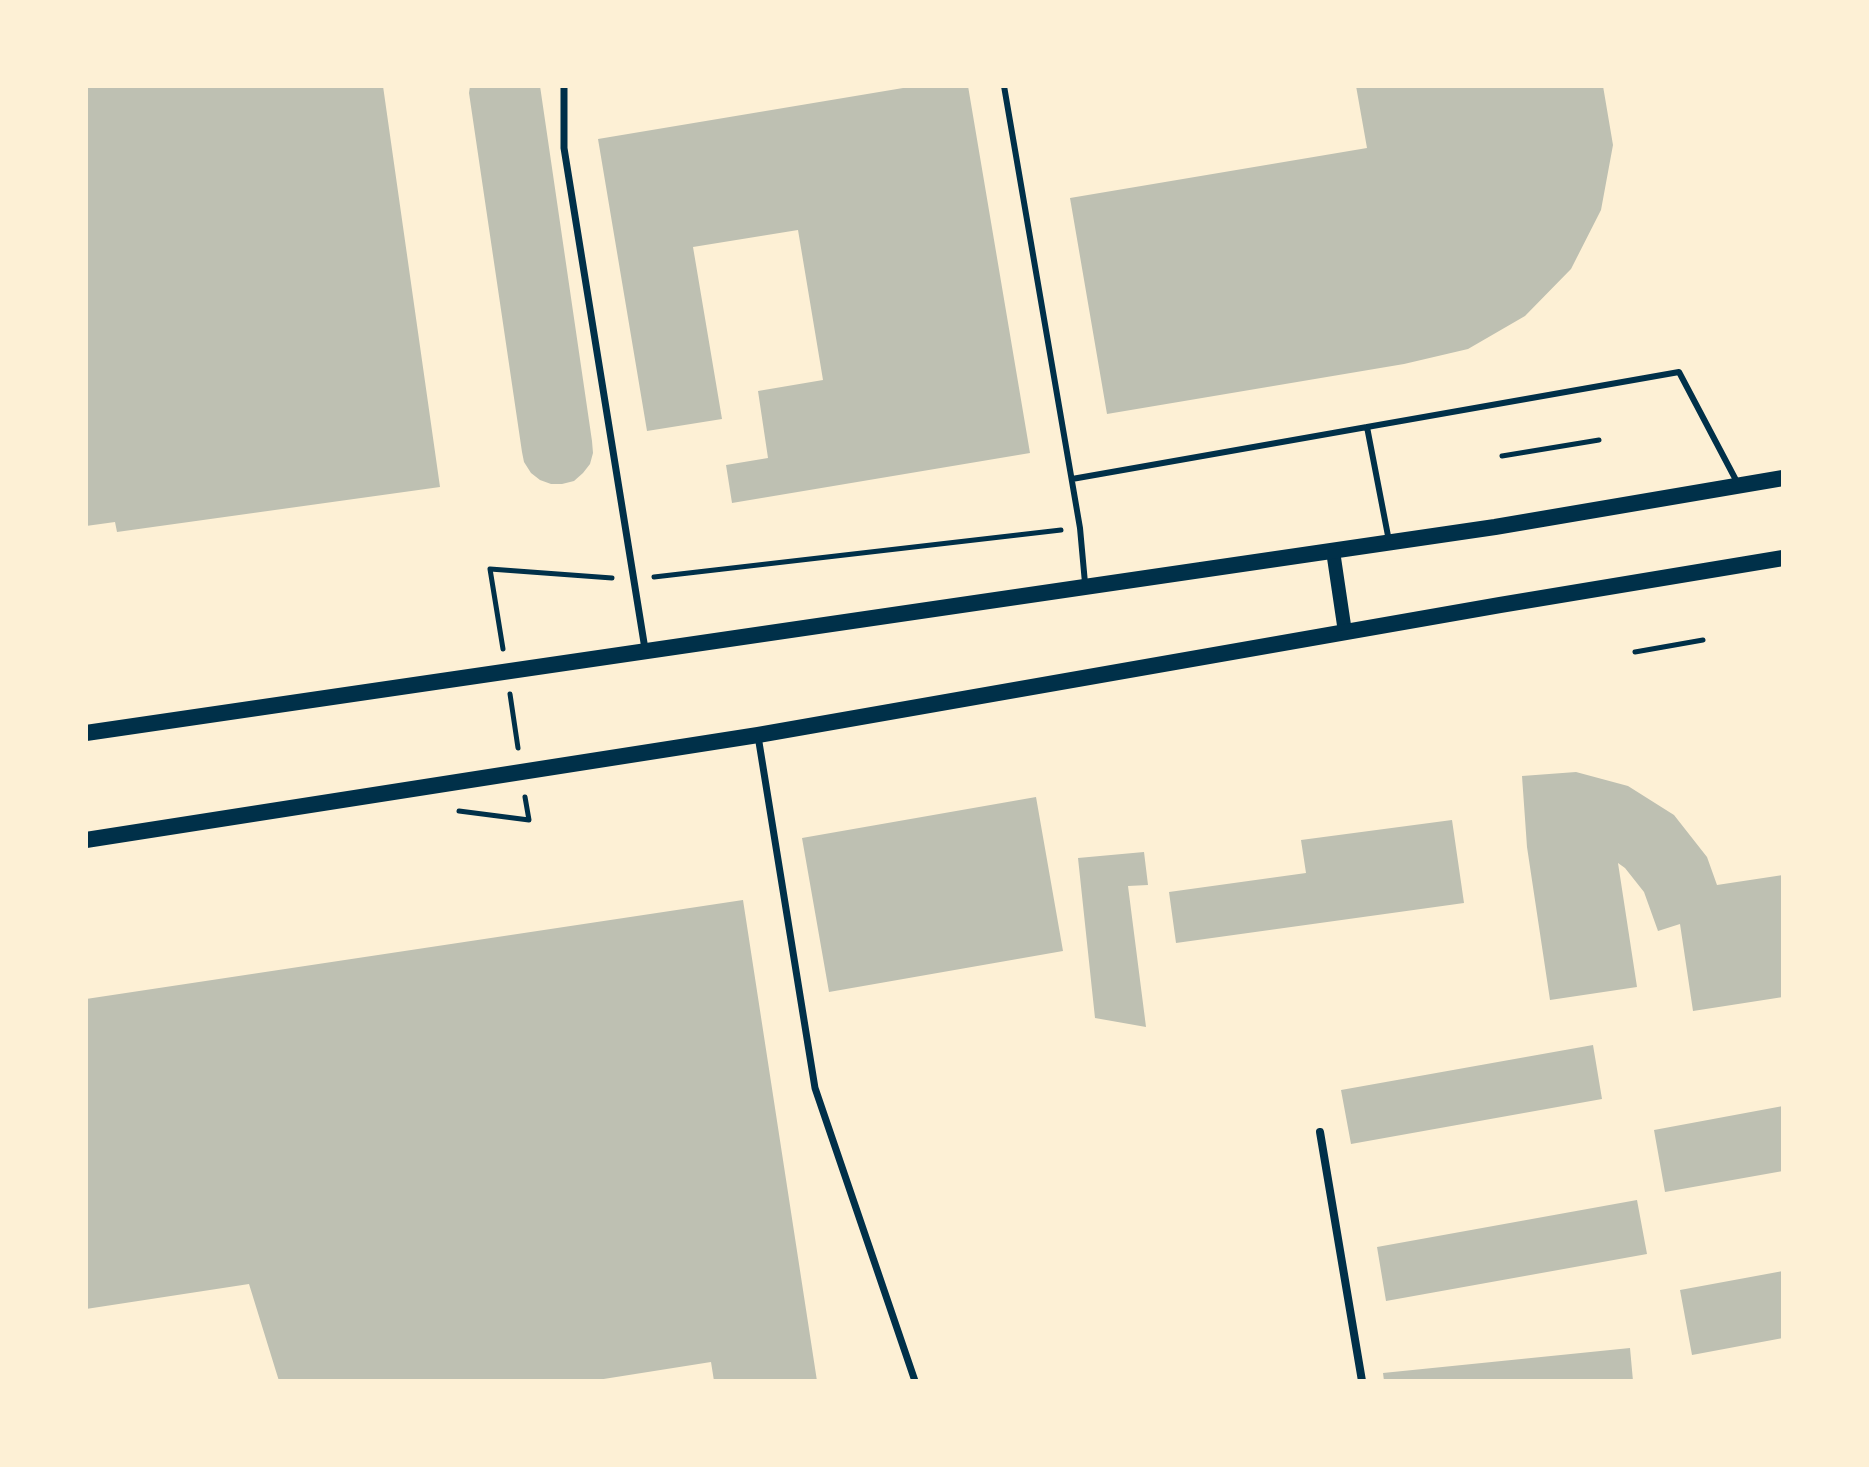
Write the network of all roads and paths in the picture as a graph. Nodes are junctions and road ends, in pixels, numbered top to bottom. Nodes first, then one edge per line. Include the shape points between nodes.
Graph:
1 (564, 86) edge
2 (1004, 86) edge
3 (1367, 427) junction
4 (1599, 440) dead end
5 (1502, 456) dead end
6 (1783, 478) edge
7 (1072, 479) junction
8 (1739, 486) junction
9 (1080, 528) junction
10 (1389, 543) junction
11 (1333, 551) junction
12 (1783, 558) edge
13 (490, 569) dead end
14 (633, 579) junction
15 (1085, 587) junction
16 (1345, 632) junction
17 (1703, 640) dead end
18 (645, 651) junction
19 (1635, 652) dead end
20 (86, 733) edge
21 (758, 735) junction
22 (86, 840) edge
23 (1320, 1132) dead end
24 (915, 1381) edge
25 (1362, 1381) edge

1 - 14 street via 564,148
2 - 7 lane
3 - 7 lane
3 - 8 lane via 1679,372
3 - 10 lane
4 - 5 path
6 - 8 main road
7 - 9 lane
8 - 10 main road
9 - 14 path
9 - 15 lane
10 - 11 main road
11 - 15 main road
11 - 16 street
12 - 16 main road
13 - 14 path
14 - 18 street
15 - 18 main road
16 - 21 main road
17 - 19 path
18 - 20 main road
21 - 22 main road
21 - 24 street via 815,1088
23 - 25 street

